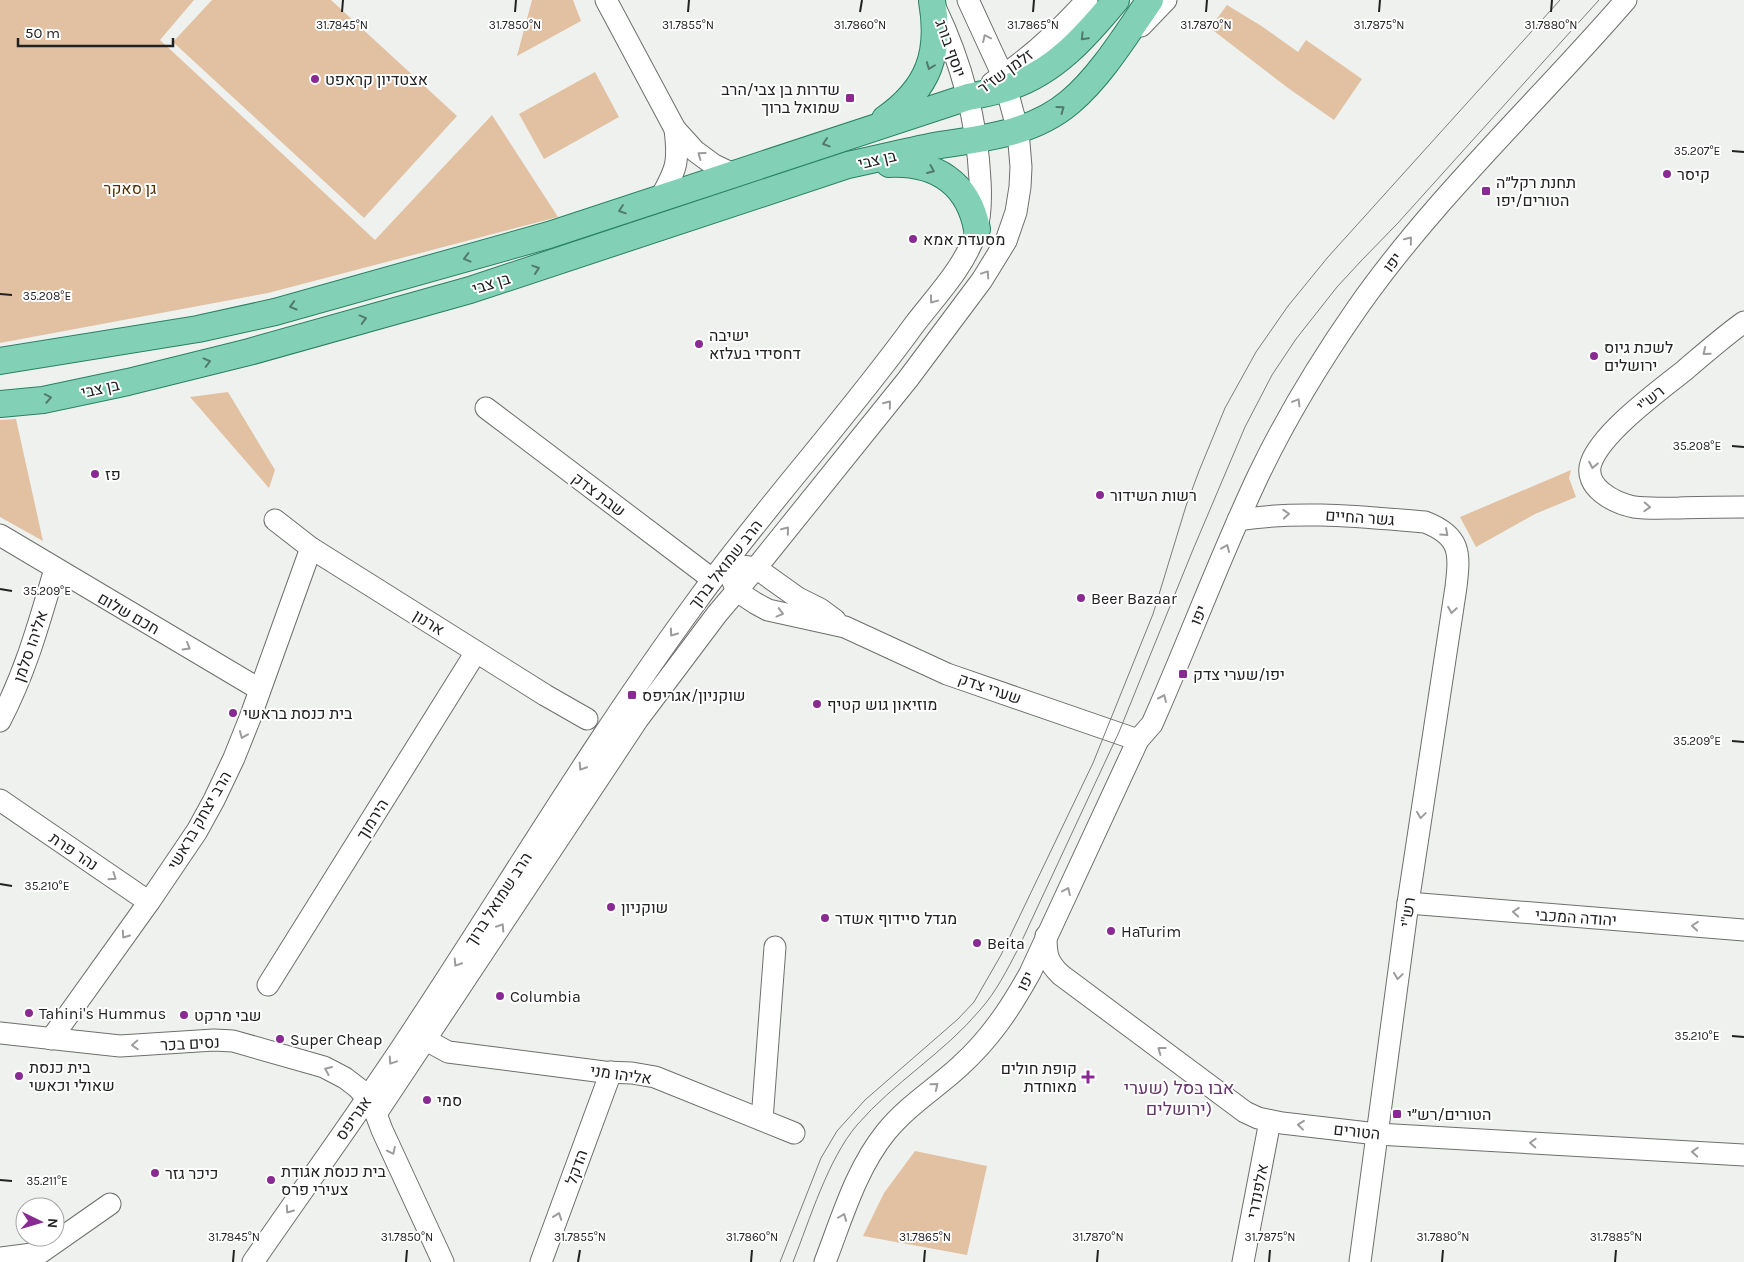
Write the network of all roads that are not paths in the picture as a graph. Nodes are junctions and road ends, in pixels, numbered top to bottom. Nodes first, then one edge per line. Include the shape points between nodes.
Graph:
1 (606, 0) edge
2 (932, 0) edge
3 (968, 0) edge
4 (1087, 0) edge
5 (1116, 0) edge
6 (1150, 0) edge
7 (1166, 0) edge
8 (1626, 0) edge
9 (1105, 64) junction
10 (1005, 82) junction
11 (968, 97) junction
12 (873, 128) junction
13 (675, 129) junction
14 (1018, 131) junction
15 (976, 139) junction
16 (848, 165) junction
17 (733, 174) junction
18 (660, 197) junction
19 (977, 229) junction
20 (1744, 322) edge
21 (0, 361) edge
22 (0, 404) edge
23 (486, 408) dead end
24 (1744, 507) edge
25 (274, 520) dead end
26 (1238, 520) junction
27 (0, 535) edge
28 (311, 548) junction
29 (1459, 562) joint
30 (756, 568) junction
31 (55, 569) junction
32 (719, 571) junction
33 (737, 591) junction
34 (845, 627) junction
35 (476, 652) junction
36 (259, 689) junction
37 (587, 719) dead end
38 (0, 721) edge
39 (1138, 740) junction
40 (0, 800) edge
41 (149, 902) junction
42 (1408, 903) junction
43 (1744, 930) edge
44 (1046, 935) junction
45 (775, 947) dead end
46 (268, 985) dead end
47 (427, 1030) junction
48 (0, 1033) edge
49 (51, 1040) junction
50 (611, 1072) junction
51 (372, 1100) junction
52 (762, 1120) junction
53 (1270, 1121) junction
54 (794, 1133) dead end
55 (1377, 1134) junction
56 (1744, 1155) edge
57 (110, 1204) dead end
58 (0, 1258) edge
59 (42, 1258) edge
60 (253, 1262) edge
61 (443, 1262) edge
62 (541, 1262) edge
63 (826, 1262) edge
64 (1243, 1262) edge
65 (1360, 1262) edge

1 - 13 street
2 - 11 street, יוסף בורג via 950,39
2 -> 12 main road via 936,36 925,77 898,110
10 -> 3 street, יוסף בורג
4 - 10 street, זלמן שז"ר
5 -> 10 main road, זלמן שז"ר via 1057,62 1036,76
6 - 9 main road
7 - 9 street
26 -> 8 street, יפו via 1291,413 1330,349 1385,270 1426,219
14 -> 9 main road via 1058,112
10 - 11 main road, זלמן שז"ר
10 - 14 street, יוסף בורג
11 - 12 main road, בן צבי
11 - 15 street, הרב שמואל ברוך
12 -> 17 main road, בן צבי
17 -> 13 street via 695,151
13 - 18 street via 678,153 674,174
14 - 15 main road
30 -> 14 street, הרב שמואל ברוך via 908,380 996,258 1016,212 1021,167
15 - 16 main road, בן צבי
15 - 19 street, הרב שמואל ברוך via 981,200
16 -> 19 main road via 903,163 937,172 957,187 967,201
22 -> 16 main road, בן צבי via 42,400 128,382 470,290
17 - 18 main road, בן צבי
18 -> 21 main road, בן צבי via 550,235 275,312 198,329
19 -> 32 street, הרב שמואל ברוך via 955,272 879,373
20 -> 24 street, רש"י via 1623,421 1602,444 1590,465 1591,475 1601,493 1633,507
23 - 32 street, שבת צדק
25 - 28 street, ארנון
26 -> 29 street, גשר החיים via 1317,514 1425,522 1440,528 1452,539
39 -> 26 street, יפו via 1152,724
27 - 31 street, חכם שלום
28 - 35 street, ארנון
28 - 36 street, הרב יצחק בראשי
29 -> 42 street, רש"י
30 - 32 street, שערי צדק
30 - 33 street, הרב שמואל ברוך
30 - 34 street, שערי צדק
31 -> 36 street, חכם שלום
31 - 38 street, אליהו סלמן via 30,654
32 - 33 street
32 -> 47 street, הרב שמואל ברוך via 606,730
33 -> 34 street, שערי צדק via 768,610
47 -> 33 street, הרב שמואל ברוך via 623,740
34 - 39 street, שערי צדק via 947,674
35 - 37 street, ארנון
35 - 46 street, הירמוך
36 -> 41 street, הרב יצחק בראשי via 234,758 214,800
44 -> 39 street, יפו
40 -> 41 street, נהר פרת
41 -> 49 street, הרב יצחק בראשי
43 -> 42 street, יהודה המכבי
42 -> 55 street, רש"י
53 -> 44 street, הטורים via 1245,1112 1061,975 1046,954
63 -> 44 street, יפו via 861,1171 872,1151 902,1113 960,1066 992,1034 1012,1006
45 - 52 street
47 - 50 street, אליהו מני via 473,1054
47 - 51 street, אגריפס
48 - 49 street, נסים בכר
51 -> 49 street, נסים בכר via 344,1078 324,1068 233,1041 120,1046
50 - 52 street, אליהו מני via 655,1078
62 -> 50 street, הדקל
51 -> 60 street, אגריפס
51 -> 61 street
52 - 54 street, אליהו מני
55 -> 53 street, הטורים
53 - 64 street, אלפנדרי
56 -> 55 street, הטורים
55 - 65 street, רש"י
57 - 59 street
58 - 59 street

